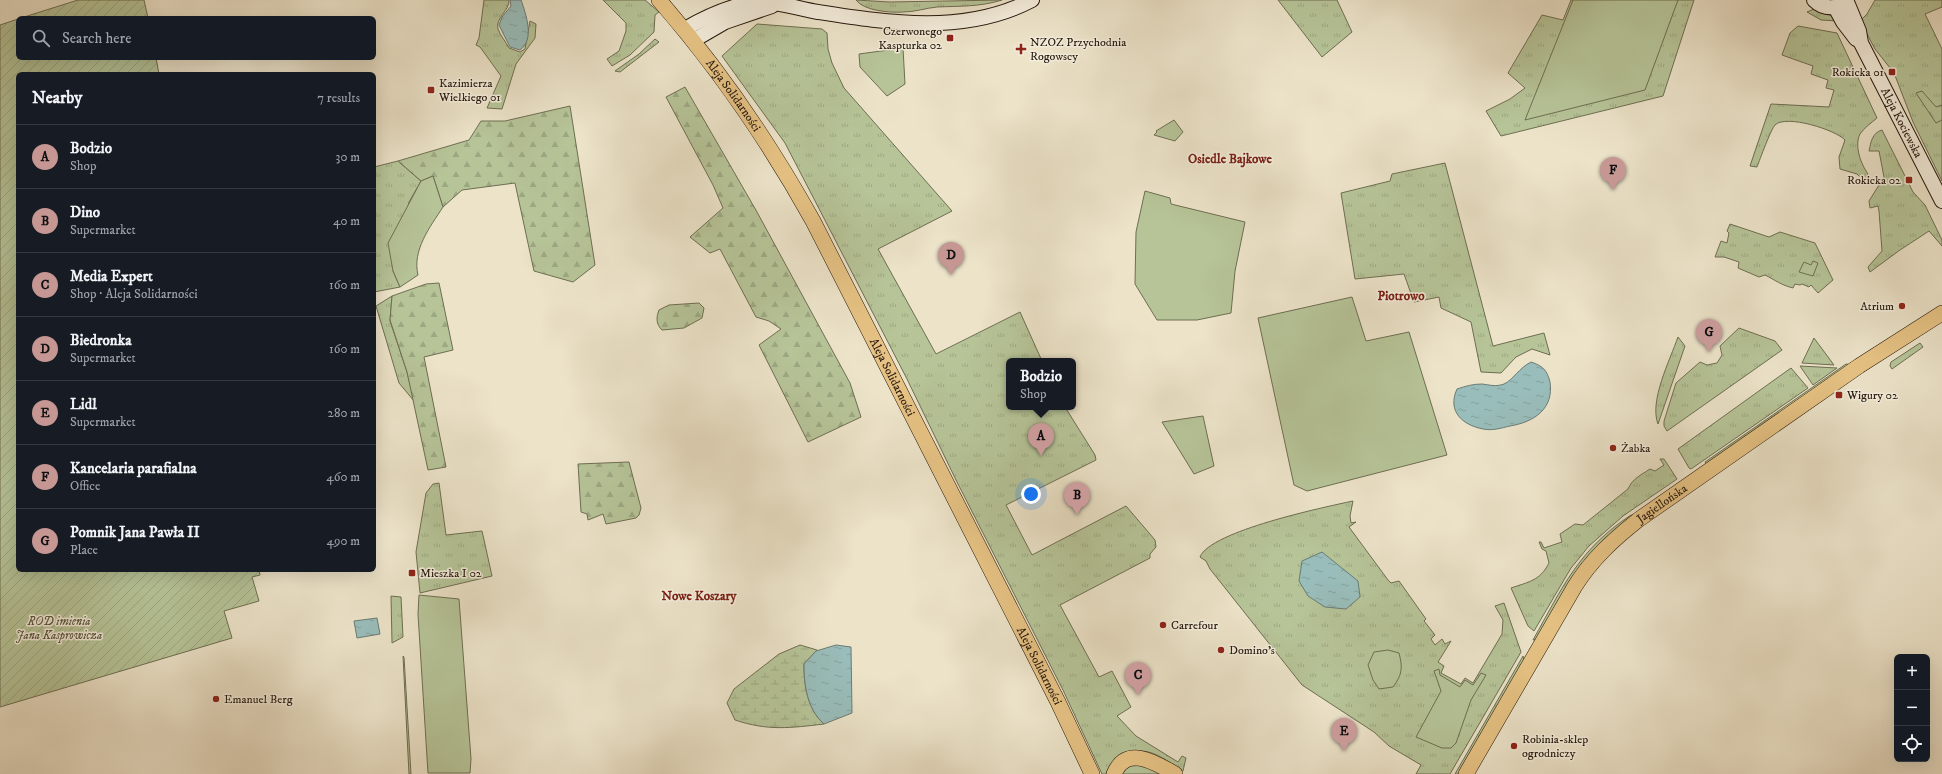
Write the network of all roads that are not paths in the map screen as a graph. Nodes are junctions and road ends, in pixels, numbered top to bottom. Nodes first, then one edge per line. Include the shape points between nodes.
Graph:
1 (659, 0) edge
2 (1032, 0) edge
3 (1814, 0) edge
4 (1844, 3) edge
5 (689, 35) junction
6 (1942, 201) edge
7 (1942, 313) edge
8 (1092, 774) edge
9 (1114, 774) edge
10 (1175, 774) edge
11 (1466, 774) edge

1 - 5 main road, Aleja Solidarności
2 - 5 street via 993,14 961,21 919,25 816,12 778,4
3 - 4 street via 1821,6
4 - 6 street, Aleja Kociewska via 1853,36 1861,43
5 - 8 main road, Aleja Solidarności via 751,118 813,220 1058,702
7 - 11 main road, Jagiellońska via 1859,366 1607,545 1575,586
9 - 10 main road via 1118,767 1127,761 1140,757 1151,760

